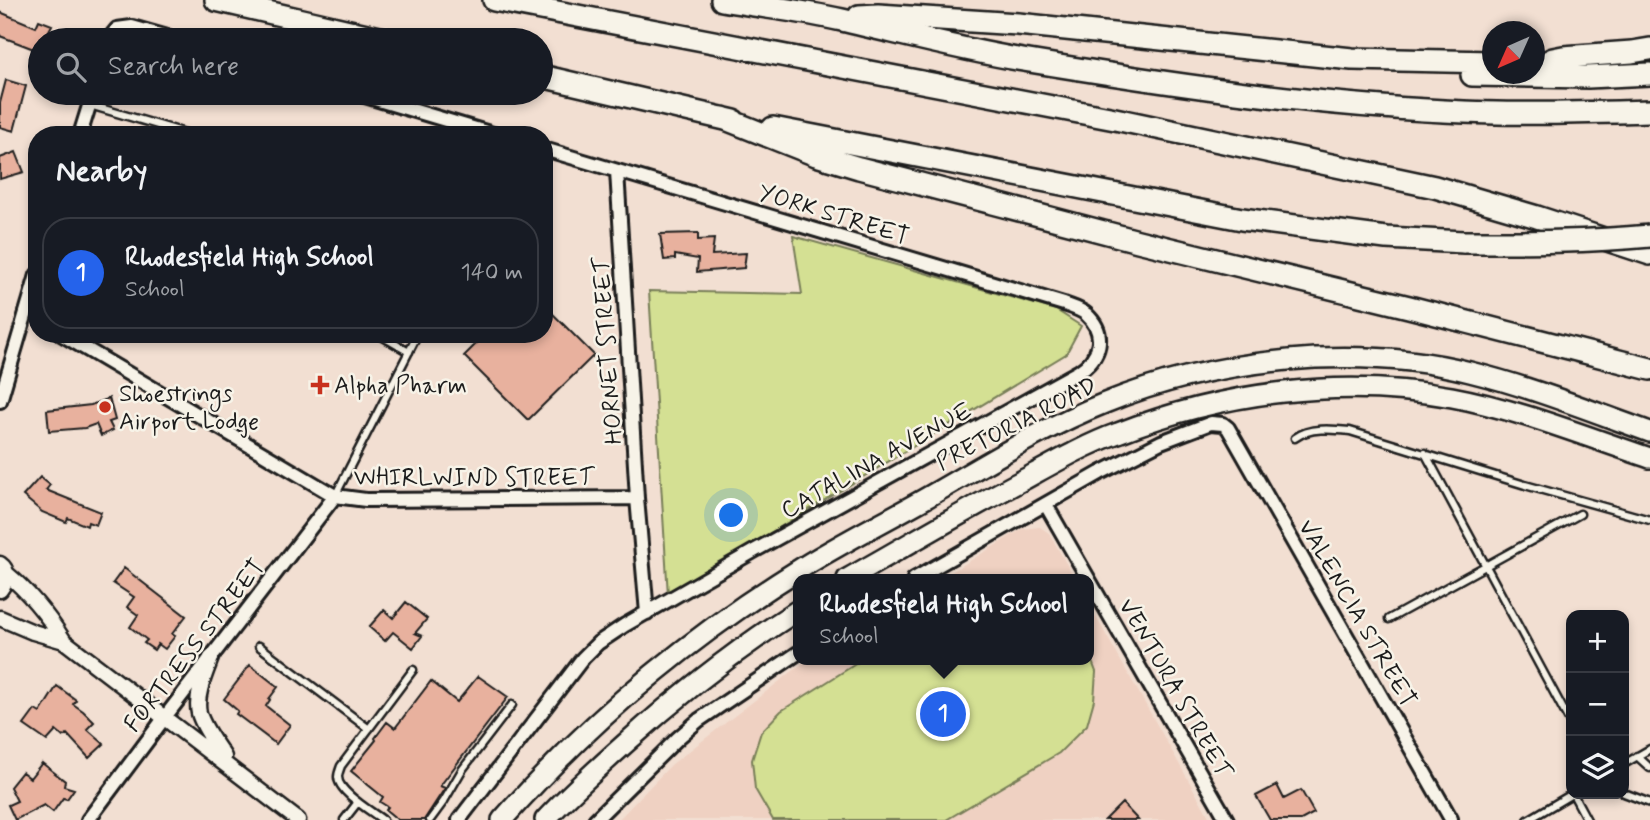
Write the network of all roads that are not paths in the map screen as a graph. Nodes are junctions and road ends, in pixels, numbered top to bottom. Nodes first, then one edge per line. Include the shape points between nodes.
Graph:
1 (216, 0) edge
2 (494, 0) edge
3 (722, 0) edge
4 (839, 19) junction
5 (336, 28) edge
6 (1650, 49) edge
7 (1352, 60) junction
8 (1650, 60) edge
9 (1545, 61) edge
10 (1482, 62) edge
11 (1545, 64) edge
12 (1650, 75) edge
13 (553, 79) edge
14 (90, 105) edge
15 (109, 105) edge
16 (395, 105) edge
17 (1650, 111) edge
18 (723, 118) junction
19 (83, 126) edge
20 (167, 126) edge
21 (466, 126) edge
22 (553, 152) edge
23 (617, 171) junction
24 (1650, 236) edge
25 (1650, 254) edge
26 (28, 304) edge
27 (25, 314) junction
28 (28, 316) edge
29 (1099, 336) joint
30 (76, 343) edge
31 (394, 343) edge
32 (414, 343) edge
33 (409, 352) junction
34 (1650, 369) edge
35 (0, 401) edge
36 (1650, 432) edge
37 (1294, 438) dead end
38 (1425, 453) junction
39 (1650, 458) edge
40 (335, 496) junction
41 (638, 498) junction
42 (1046, 505) junction
43 (1580, 514) dead end
44 (1650, 520) edge
45 (3, 564) edge
46 (1486, 566) junction
47 (857, 574) edge
48 (923, 574) edge
49 (1086, 574) edge
50 (1094, 589) edge
51 (0, 590) edge
52 (647, 613) junction
53 (793, 613) edge
54 (0, 618) edge
55 (1389, 620) dead end
56 (64, 641) junction
57 (259, 646) dead end
58 (793, 656) edge
59 (211, 659) junction
60 (413, 670) dead end
61 (512, 705) dead end
62 (1566, 715) edge
63 (165, 717) junction
64 (369, 729) junction
65 (1650, 749) edge
66 (1637, 756) junction
67 (1629, 761) edge
68 (228, 765) junction
69 (1650, 768) edge
70 (1629, 795) edge
71 (1566, 798) edge
72 (1576, 799) edge
73 (358, 802) junction
74 (1650, 803) edge
75 (1451, 819) edge
76 (88, 820) edge
77 (298, 820) edge
78 (344, 820) edge
79 (383, 820) edge
80 (430, 820) edge
81 (458, 820) edge
82 (502, 820) edge
83 (545, 820) edge
84 (595, 820) edge
85 (1227, 820) edge
86 (1528, 820) edge
87 (1587, 820) edge

1 - 5 highway
2 - 25 highway via 1435,187
3 - 4 highway
4 - 7 highway via 878,15 1018,24
4 - 17 highway via 1021,59 1321,102 1510,114
6 - 9 highway
7 - 10 highway
7 - 12 highway via 1412,72
8 - 11 highway
13 - 18 highway
14 - 19 street
15 - 20 lane
16 - 21 street
18 - 24 highway, bridge via 1242,219 1385,238 1532,242
18 - 34 highway via 859,168
22 - 23 street, YORK STREET
23 - 29 street, YORK STREET via 1064,304 1084,313
23 - 41 street, HORNET STREET
26 - 27 street
27 - 28 street
27 - 35 street
29 - 52 street, CATALINA AVENUE via 1092,361 1078,372
30 - 40 street, WHIRLWIND STREET
31 - 33 lane
32 - 33 lane
33 - 40 lane
36 - 82 main road, PRETORIA ROAD via 1511,383 1468,371 1393,360 1280,361 1197,373 1151,387 1052,428 741,607 612,709
37 - 38 lane via 1325,429 1349,430
38 - 44 lane
38 - 46 lane
39 - 47 main road via 1452,397 1382,389 1263,394 1176,413 1077,451
40 - 41 street, WHIRLWIND STREET via 366,500
40 - 59 street, FORTRESS STREET
41 - 52 street, HORNET STREET
42 - 48 street
42 - 49 street, VENTURA STREET
42 - 75 street, VALENCIA STREET via 1161,442 1211,423 1223,424
43 - 46 lane
45 - 51 street via 6,581
45 - 56 street
46 - 55 lane
46 - 62 lane
50 - 85 street, VENTURA STREET
52 - 81 street, CATALINA AVENUE via 589,651
53 - 83 main road via 663,709
54 - 56 street
56 - 63 street
57 - 64 lane
58 - 84 street via 699,720
59 - 63 street, FORTRESS STREET
59 - 68 street via 199,695 199,713
60 - 64 lane
61 - 80 lane
63 - 68 street
63 - 76 street, FORTRESS STREET
64 - 73 lane via 338,773 340,785
65 - 66 lane
66 - 67 lane
66 - 69 lane
68 - 77 street
70 - 74 lane
71 - 86 lane
72 - 87 lane
73 - 78 lane
73 - 79 lane

